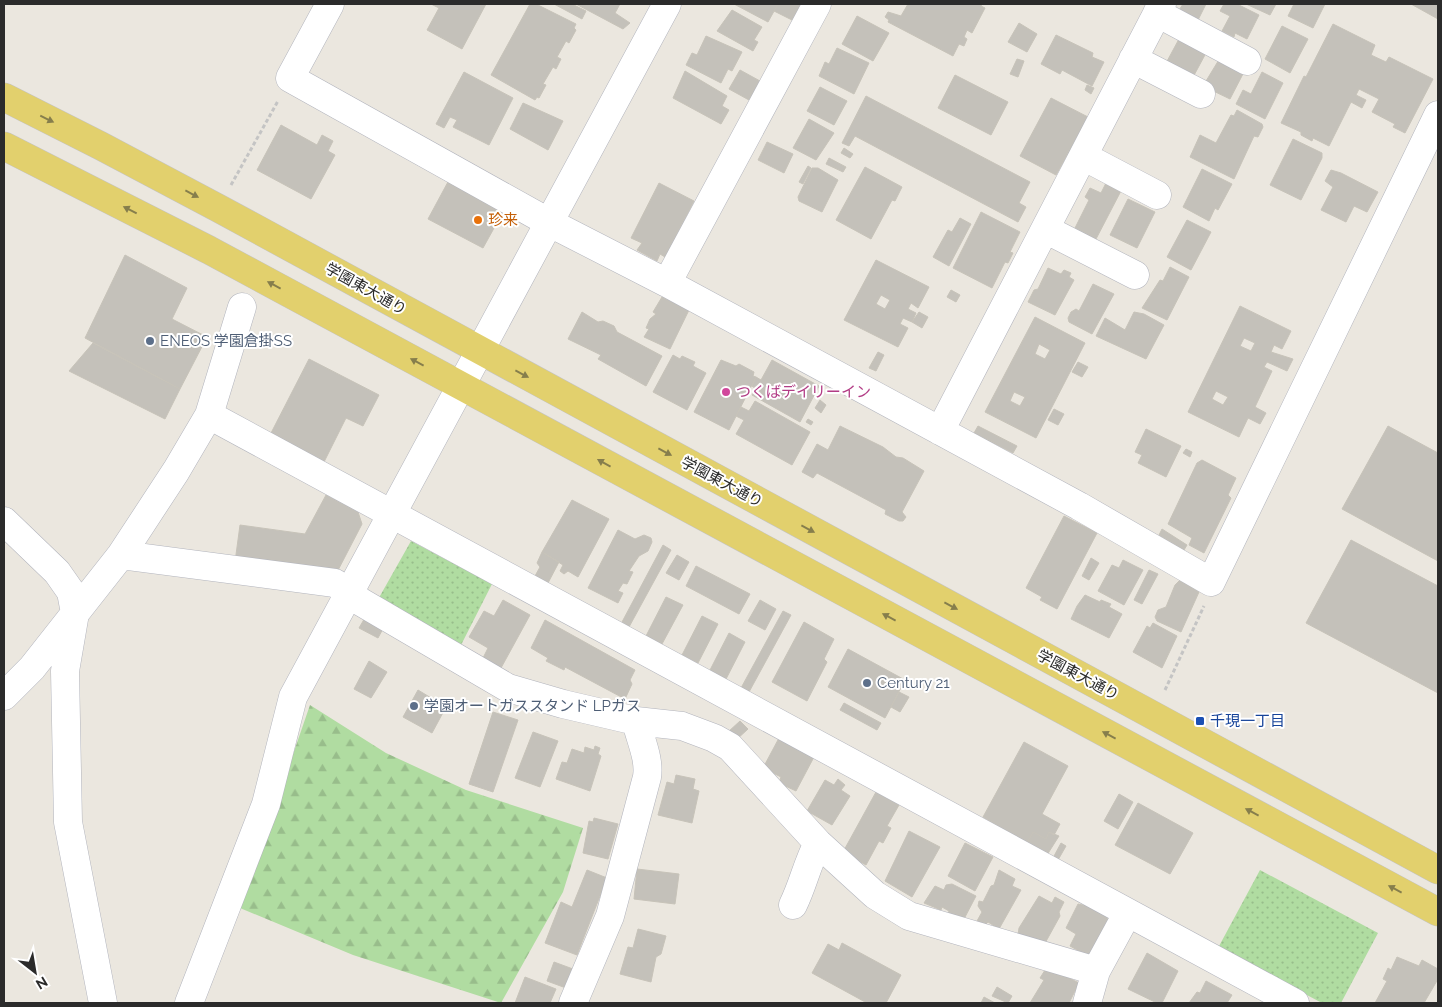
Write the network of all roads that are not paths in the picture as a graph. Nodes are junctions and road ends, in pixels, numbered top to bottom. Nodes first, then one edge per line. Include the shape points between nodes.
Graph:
1 (330, 4) edge
2 (667, 4) edge
3 (817, 4) edge
4 (1159, 8) edge
5 (1133, 59) junction
6 (1247, 61) dead end
7 (1201, 94) dead end
8 (4, 98) edge
9 (1438, 115) edge
10 (4, 146) edge
11 (1083, 156) junction
12 (1157, 195) dead end
13 (550, 223) junction
14 (1045, 228) junction
15 (1135, 275) dead end
16 (666, 283) junction
17 (242, 308) dead end
18 (479, 351) junction
19 (460, 385) junction
20 (209, 415) junction
21 (940, 431) junction
22 (392, 513) junction
23 (4, 521) edge
24 (121, 555) junction
25 (349, 593) junction
26 (75, 613) junction
27 (4, 696) edge
28 (636, 721) junction
29 (818, 843) junction
30 (1438, 870) edge
31 (793, 905) dead end
32 (1438, 912) edge
33 (1127, 914) junction
34 (1096, 971) junction
35 (103, 1003) edge
36 (189, 1003) edge
37 (573, 1003) edge
38 (1088, 1003) edge
39 (1294, 1003) edge

1 - 13 street via 290,78
2 - 13 street
3 - 16 street
4 - 5 street
4 - 6 street
5 - 7 street
5 - 11 street
8 -> 18 main road, 学園東大通り via 218,208
9 - 21 street via 1211,582
19 -> 10 main road via 209,250
11 - 12 street
11 - 14 street
13 - 16 street
13 - 18 street
14 - 15 street
14 - 21 street
16 - 21 street
17 - 20 street
18 - 19 street
18 -> 30 main road, 学園東大通り
19 - 22 street
32 -> 19 main road
20 - 22 street
20 - 24 street
22 - 25 street
22 - 33 street
23 - 26 street via 57,572 72,592
24 - 25 street via 335,583
24 - 26 street
25 - 28 street via 508,688
25 - 36 street via 293,697 266,804
26 - 27 street via 32,668
26 - 35 street via 65,671 68,822
28 - 29 street via 682,726 730,747
28 - 37 street via 649,765 647,777 610,916
29 - 31 street
29 - 34 street via 875,895 909,916
33 - 34 street
33 - 39 street
34 - 38 street

